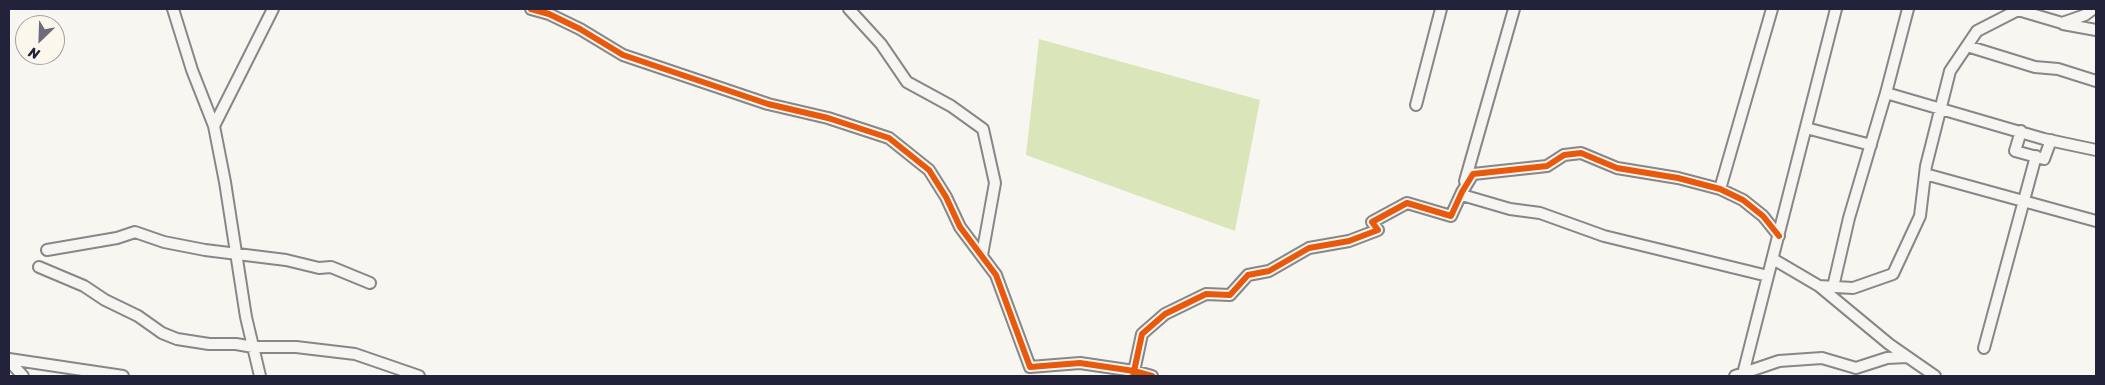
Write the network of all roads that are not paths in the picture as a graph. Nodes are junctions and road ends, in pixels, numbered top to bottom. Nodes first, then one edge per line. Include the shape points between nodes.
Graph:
1 (174, 9) edge
2 (273, 9) edge
3 (531, 9) edge
4 (849, 9) edge
5 (1441, 9) edge
6 (1514, 9) edge
7 (1772, 9) edge
8 (1836, 9) edge
9 (1908, 9) edge
10 (2093, 9) edge
11 (2062, 23) junction
12 (2096, 30) edge
13 (1967, 46) junction
14 (2096, 81) edge
15 (1886, 93) junction
16 (1416, 105) dead end
17 (1941, 108) junction
18 (214, 126) junction
19 (1806, 128) junction
20 (2021, 132) junction
21 (2051, 140) junction
22 (1871, 145) junction
23 (2096, 150) edge
24 (2036, 156) junction
25 (1925, 174) junction
26 (1720, 189) junction
27 (1462, 193) junction
28 (2023, 203) junction
29 (2096, 221) edge
30 (1454, 223) dead end
31 (1779, 236) junction
32 (48, 250) dead end
33 (236, 254) junction
34 (982, 255) junction
35 (1773, 259) junction
36 (39, 267) dead end
37 (1768, 276) junction
38 (370, 283) dead end
39 (1819, 286) junction
40 (1833, 287) junction
41 (253, 348) junction
42 (1984, 348) dead end
43 (1907, 357) junction
44 (9, 360) edge
45 (1134, 374) edge
46 (1739, 375) edge
47 (22, 376) edge
48 (123, 376) edge
49 (260, 376) edge
50 (419, 376) edge
51 (1152, 376) edge
52 (1935, 376) edge

1 - 18 street via 192,70
2 - 18 street
3 - 34 street via 549,14 623,55 768,104 828,118 889,138 929,170 960,227
4 - 34 street via 881,44 907,82 951,106 984,130 994,183
5 - 16 street
6 - 27 street
7 - 26 street
8 - 19 street
9 - 15 street
10 - 11 street
11 - 12 street
11 - 13 street via 2018,10 1977,31
13 - 14 street
13 - 17 street via 1950,71
15 - 17 street
15 - 22 street
17 - 20 street
17 - 25 street
18 - 33 street
19 - 22 street
19 - 31 street
20 - 21 street
20 - 24 street via 2015,151
21 - 23 street
21 - 24 street via 2044,159
22 - 40 street
24 - 28 street
25 - 28 street
25 - 40 street via 1920,216 1893,274 1853,288
26 - 27 street via 1616,168 1581,153 1564,155 1547,166 1473,174
26 - 31 street via 1743,200 1763,216
27 - 30 street
27 - 37 street via 1510,210 1540,213 1604,236
27 - 45 street via 1451,216 1407,203 1372,222 1378,230 1349,241 1309,248 1269,271 1248,275 1230,295 1206,294 1164,314 1142,334
28 - 29 street
28 - 42 street
31 - 35 street
32 - 33 street via 135,232 164,242
33 - 38 street via 319,268 331,267
33 - 41 street
34 - 45 street via 996,275 1030,367 1080,363
35 - 37 street
35 - 39 street
36 - 41 street via 84,286 177,339
37 - 46 street
39 - 40 street
39 - 43 street
41 - 49 street
41 - 50 street via 296,347 355,354
43 - 46 street via 1887,358 1856,368 1822,358 1779,361
43 - 52 street
44 - 47 street
44 - 48 street
45 - 51 street

